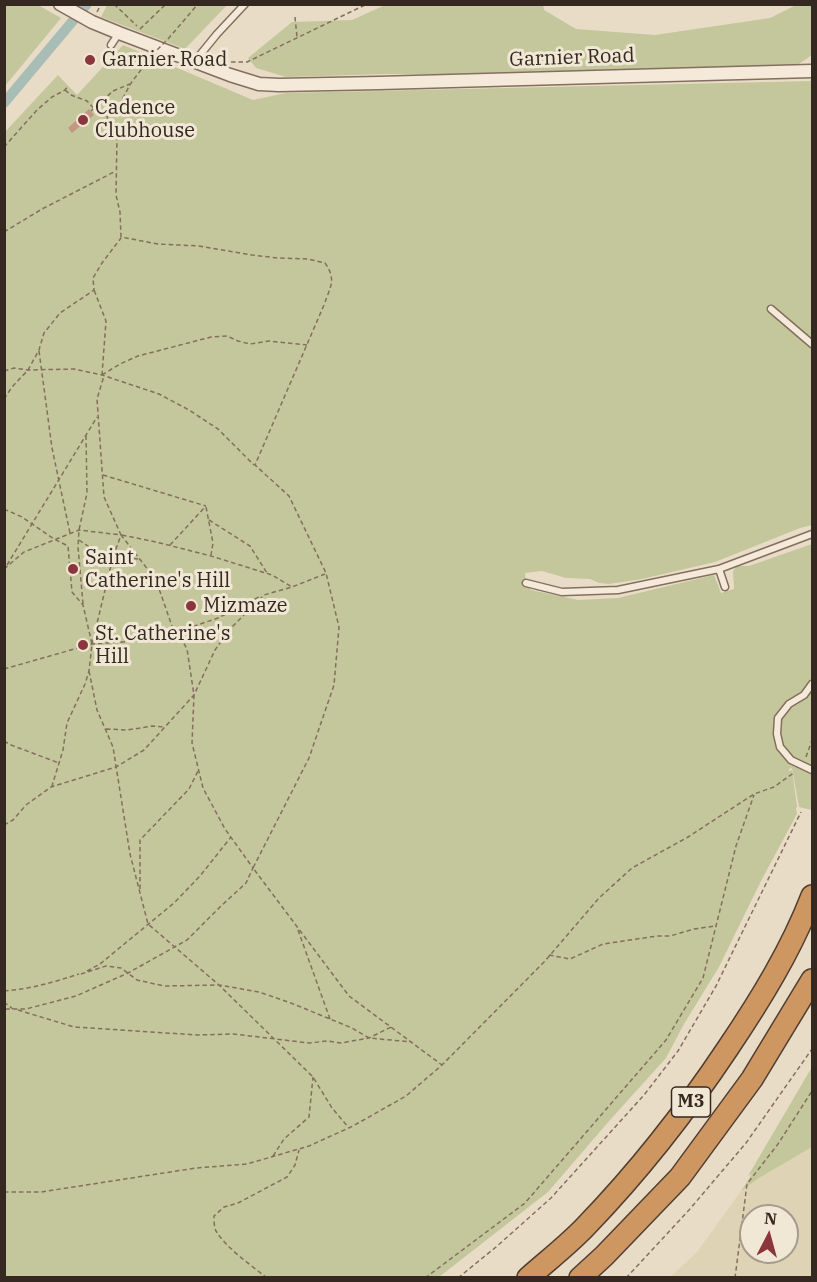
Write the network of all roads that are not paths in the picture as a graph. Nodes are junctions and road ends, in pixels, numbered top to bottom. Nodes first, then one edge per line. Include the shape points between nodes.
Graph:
1 (245, 4) edge
2 (64, 7) edge
3 (124, 35) junction
4 (111, 45) dead end
5 (195, 61) junction
6 (813, 71) edge
7 (771, 309) dead end
8 (813, 344) edge
9 (813, 534) edge
10 (718, 569) junction
11 (526, 583) dead end
12 (725, 587) dead end
13 (813, 684) edge
14 (813, 770) edge
15 (813, 896) edge
16 (813, 980) edge
17 (528, 1278) edge
18 (580, 1278) edge

1 - 5 lane
2 - 3 street, Garnier Road
3 - 4 lane
3 - 5 street, Garnier Road
5 - 6 street, Garnier Road via 260,84 279,85
7 - 8 lane
9 - 10 lane
10 - 11 lane via 618,590 562,592
10 - 12 lane
13 - 14 lane via 778,718 777,735 780,747 791,760
15 - 17 highway, M3 via 778,969 701,1089 585,1228
16 - 18 highway, M3 via 752,1079 680,1177

